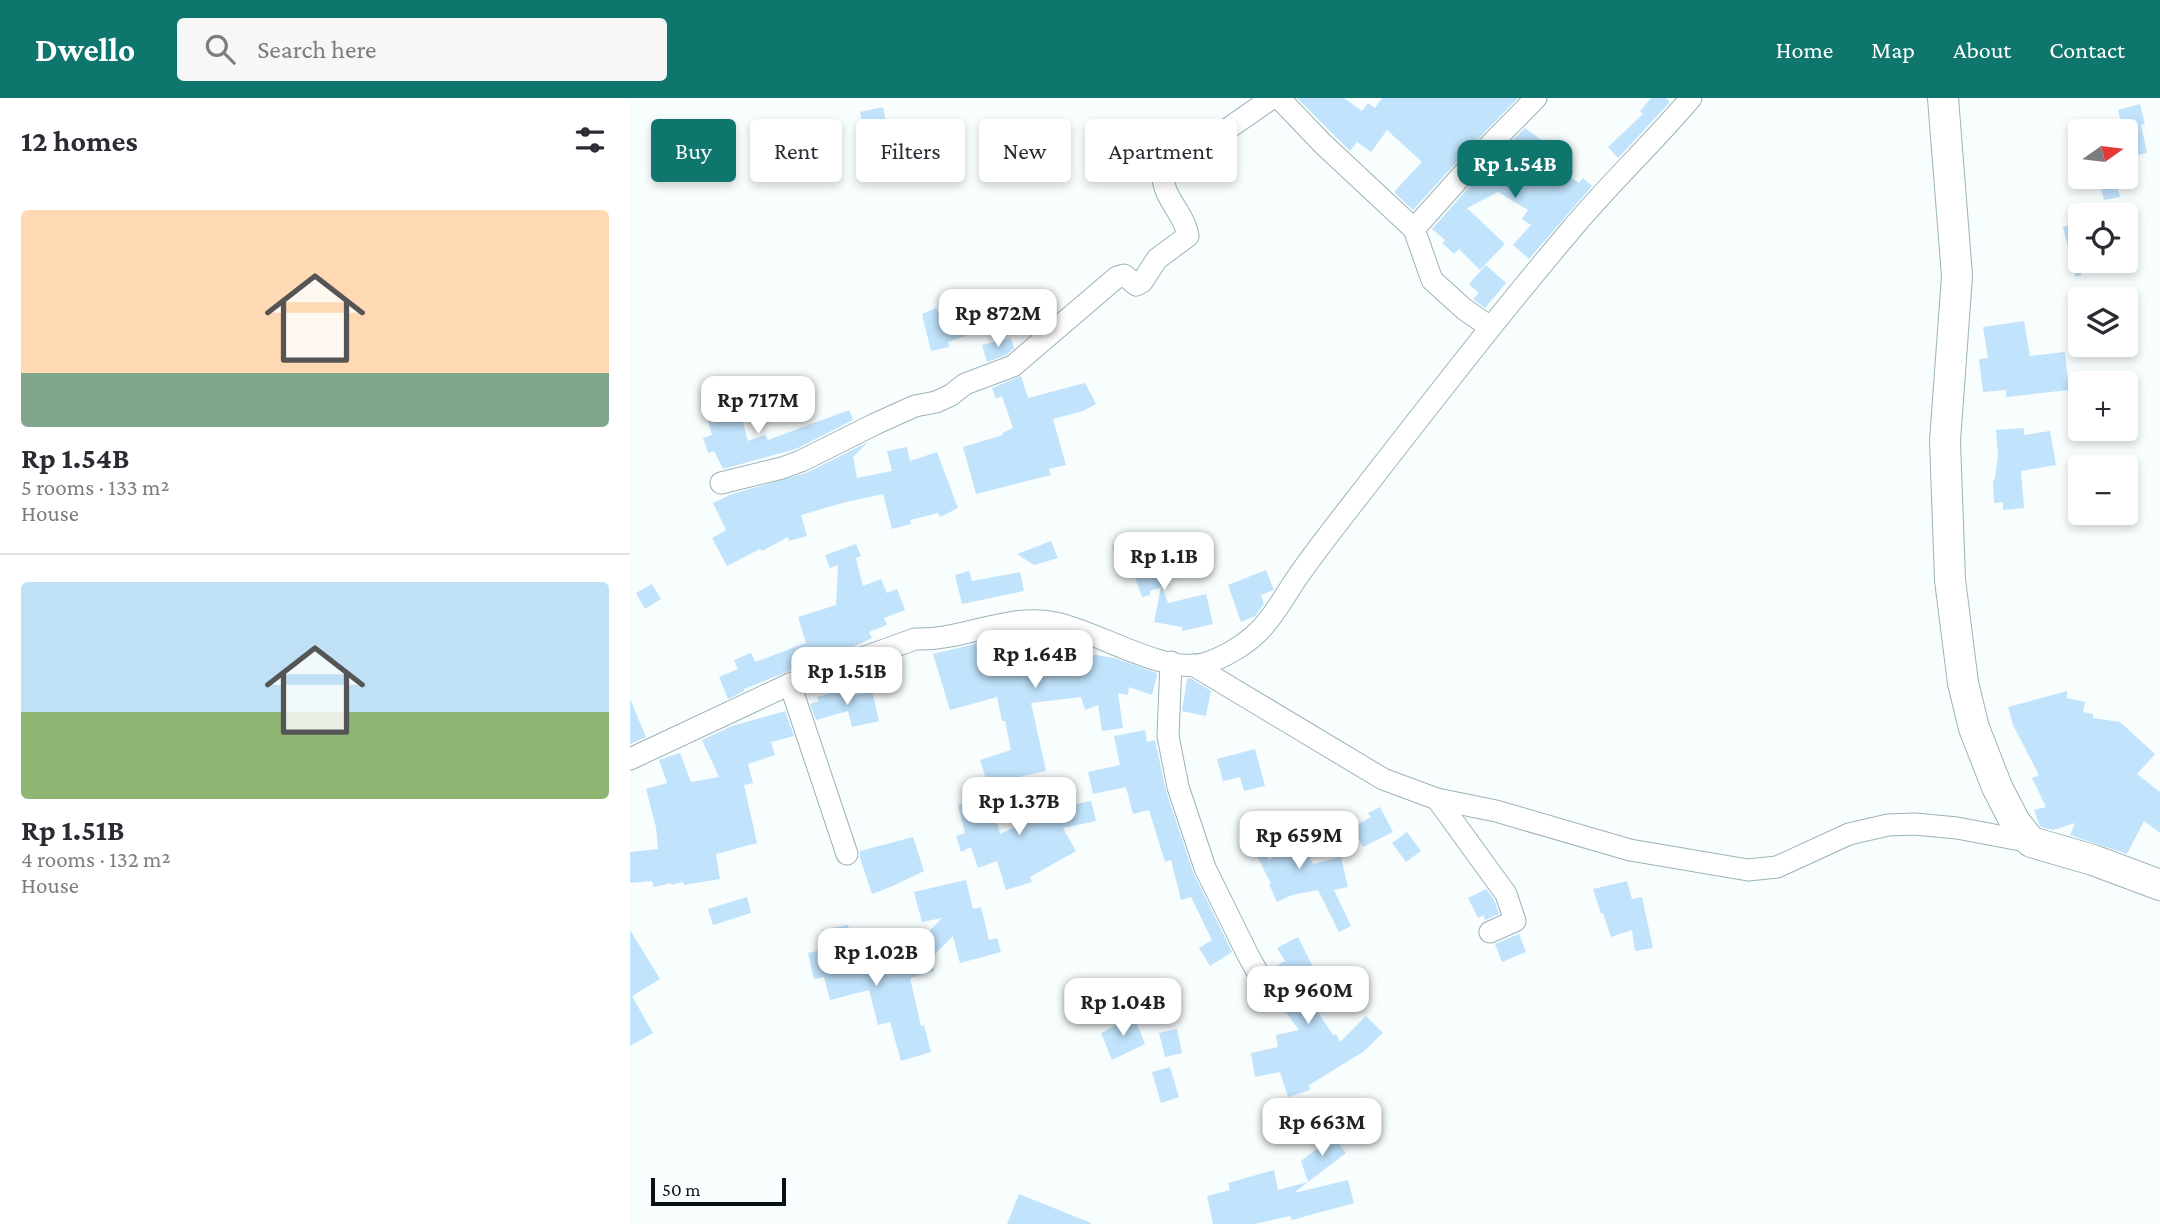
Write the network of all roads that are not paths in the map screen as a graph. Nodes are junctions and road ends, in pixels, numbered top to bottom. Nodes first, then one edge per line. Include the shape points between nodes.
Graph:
1 (1272, 98) edge
2 (1279, 98) edge
3 (1536, 98) edge
4 (1943, 98) edge
5 (1682, 101) edge
6 (1414, 229) junction
7 (1490, 327) junction
8 (721, 483) dead end
9 (1171, 662) junction
10 (1193, 665) junction
11 (790, 684) junction
12 (630, 759) edge
13 (1437, 799) junction
14 (2031, 842) junction
15 (847, 854) dead end
16 (2160, 885) edge
17 (1490, 932) dead end
18 (1269, 993) dead end

1 - 8 street via 1163,174 1163,185 1188,236 1157,259 1142,282 1136,285 1124,275 1117,277 1003,371 875,424 801,461
2 - 6 street
3 - 6 street
4 - 14 street via 1957,248 1945,441 1955,633 1984,758 2014,822
5 - 7 street
6 - 7 street via 1432,280
7 - 10 street via 1258,632 1234,649
9 - 10 street
9 - 11 street via 1119,647 1080,629 1012,622 937,639 915,639
9 - 18 street via 1168,736 1178,787 1206,868
10 - 13 street via 1382,779
11 - 12 street
11 - 15 street
13 - 14 street via 1630,850 1748,870 1777,867 1849,834 1888,825 1957,828
13 - 17 street via 1506,894 1515,921
14 - 16 street

